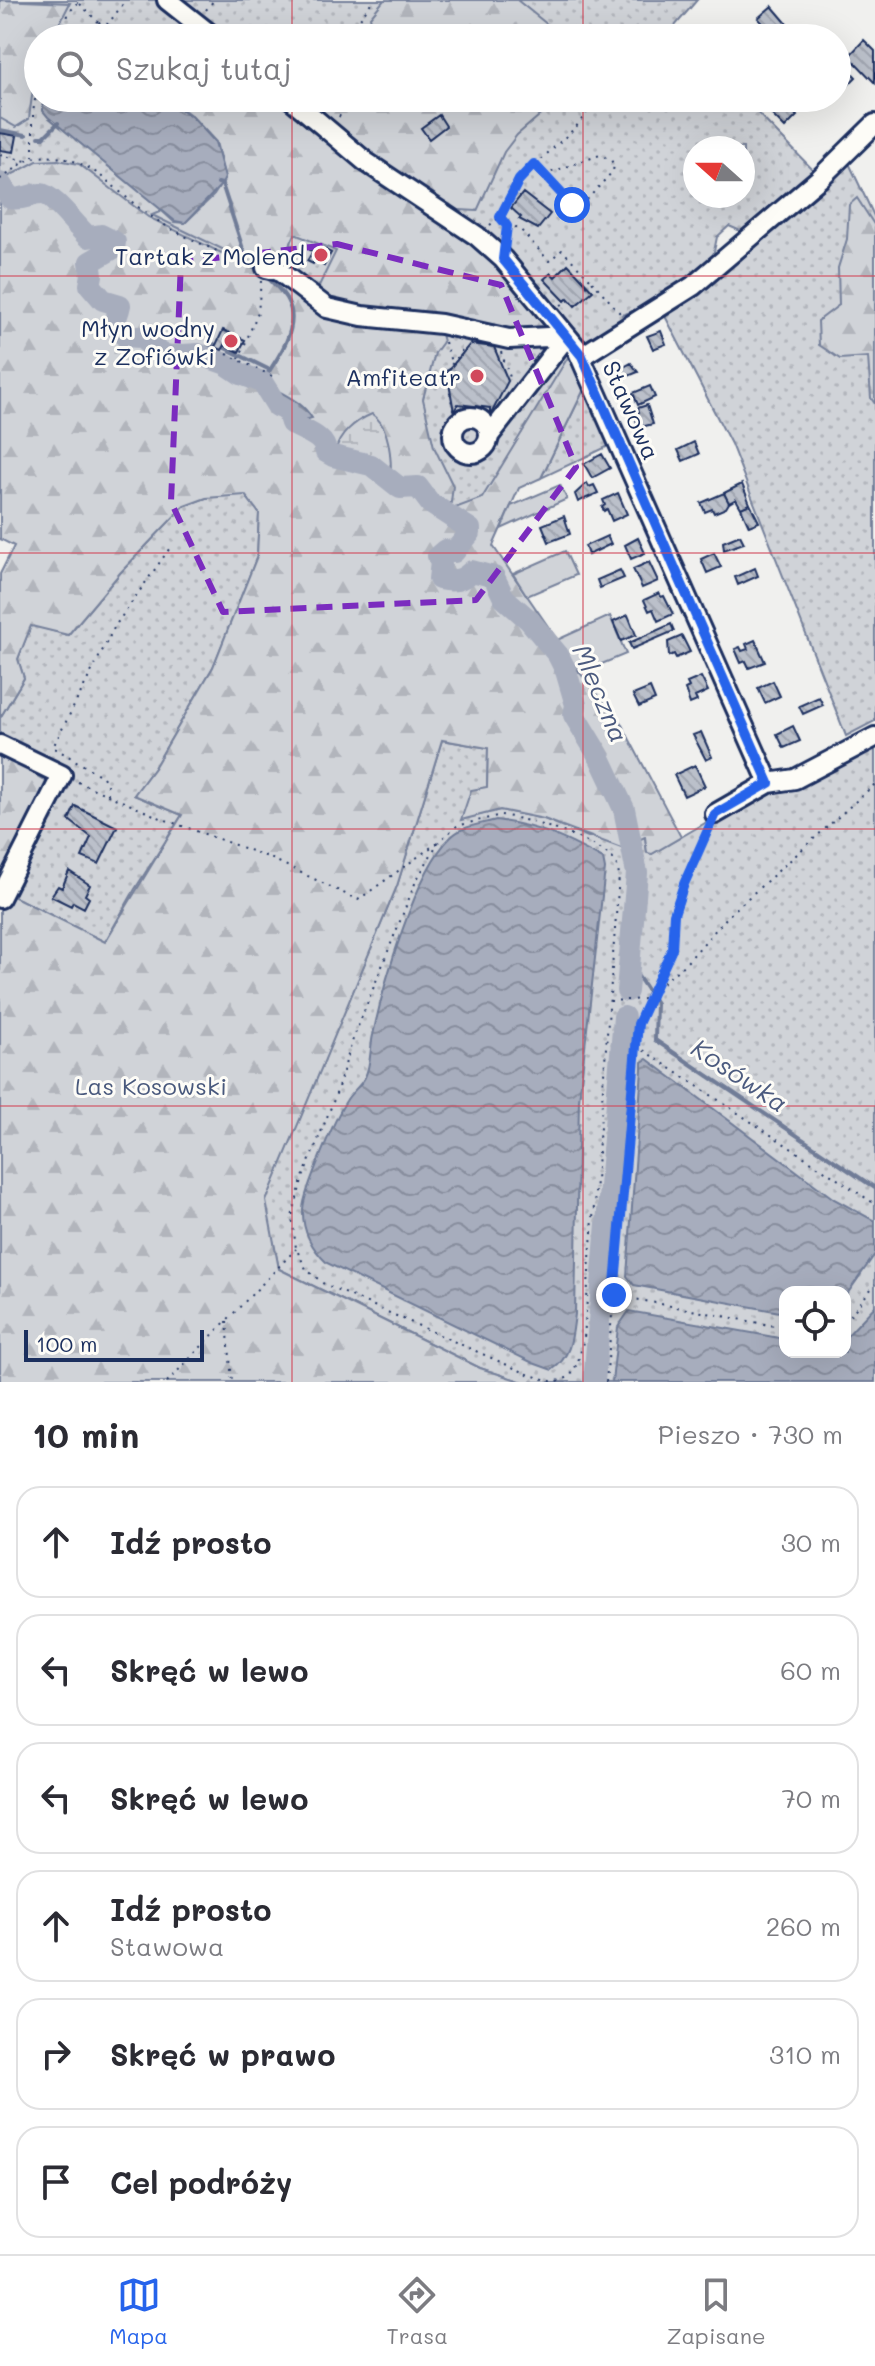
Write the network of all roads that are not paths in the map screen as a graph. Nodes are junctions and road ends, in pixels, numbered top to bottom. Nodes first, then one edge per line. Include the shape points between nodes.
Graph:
1 (167, 0) edge
2 (197, 24) edge
3 (307, 112) edge
4 (875, 124) edge
5 (267, 268) road end
6 (567, 336) junction
7 (582, 356) junction
8 (489, 436) junction
9 (875, 737) edge
10 (0, 745) edge
11 (769, 783) junction
12 (715, 814) road end
13 (0, 898) edge

1 - 2 street
3 - 6 street via 366,162 477,236
4 - 7 street, Stawowa via 693,286
5 - 6 street via 333,310 509,339
6 - 7 street
6 - 8 street
7 - 11 street, Stawowa
8 - 8 street via 482,450 465,452 454,440 456,426 467,417 478,418
9 - 11 street via 795,779
10 - 13 street via 62,775
11 - 12 street

